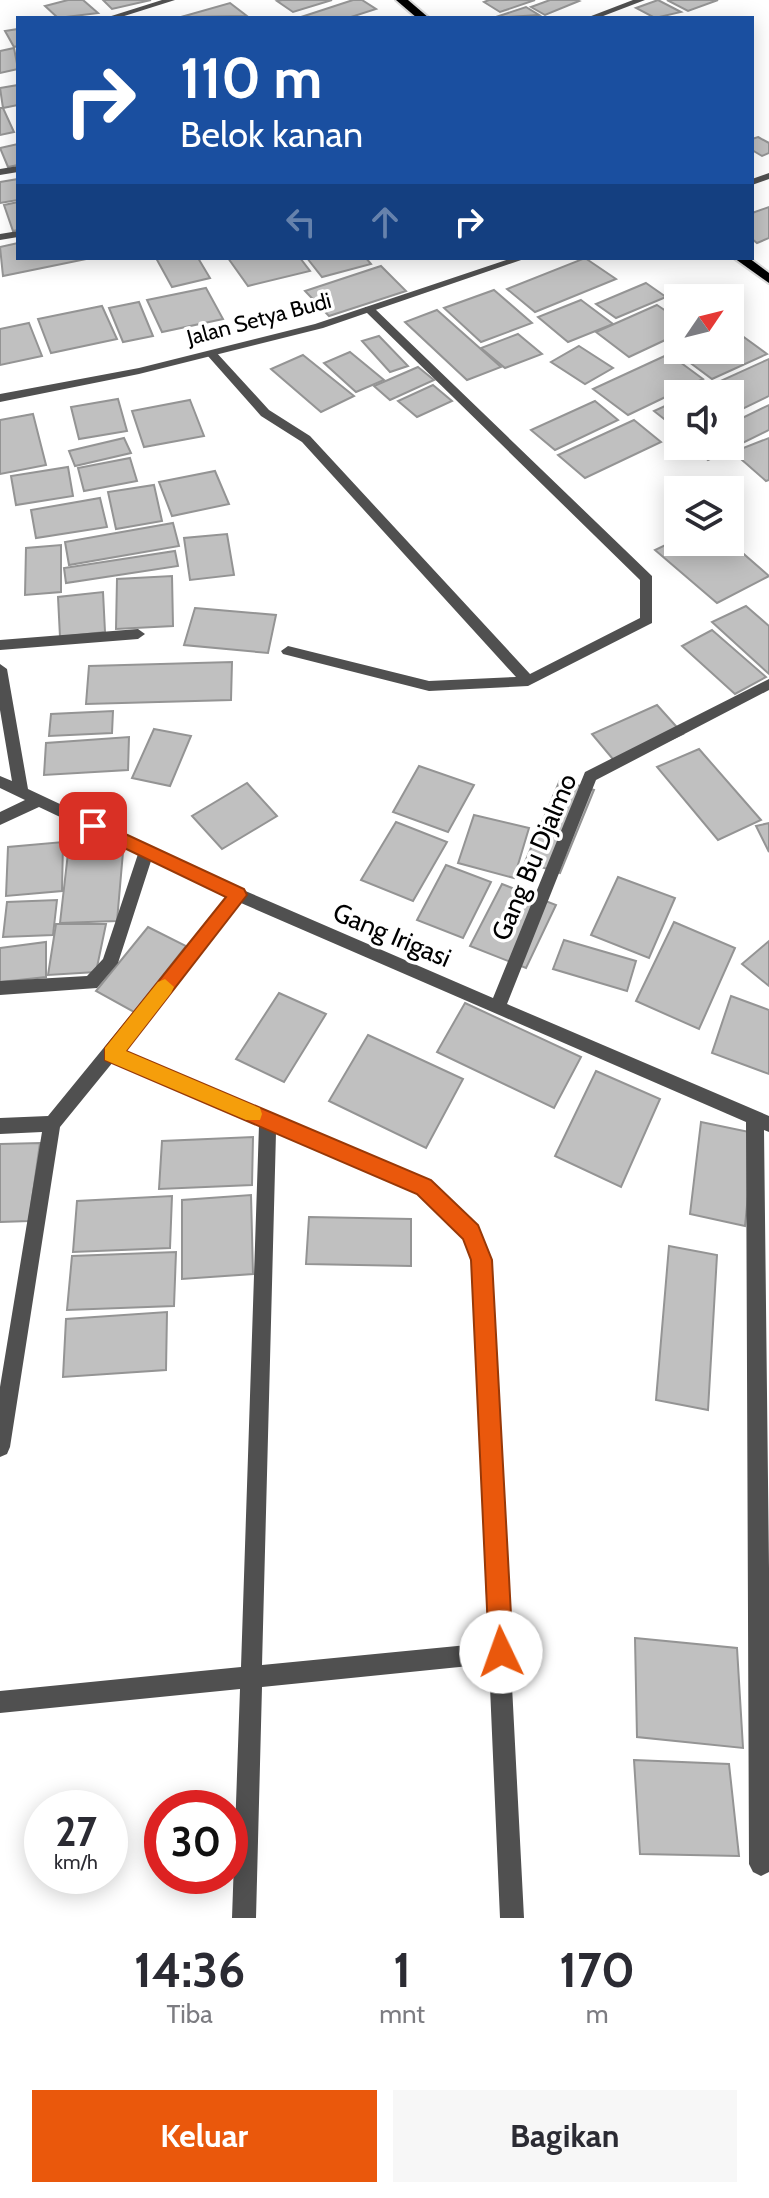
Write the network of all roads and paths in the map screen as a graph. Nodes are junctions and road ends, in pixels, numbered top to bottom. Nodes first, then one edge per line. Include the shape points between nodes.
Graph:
1 (171, 0) edge
2 (401, 0) edge
3 (641, 0) edge
4 (116, 16) edge
5 (421, 16) edge
6 (596, 16) edge
7 (516, 260) edge
8 (744, 260) edge
9 (769, 279) edge
10 (369, 309) junction
11 (211, 353) junction
12 (0, 398) edge
13 (138, 634) dead end
14 (0, 645) edge
15 (288, 651) dead end
16 (0, 669) edge
17 (528, 681) junction
18 (769, 684) edge
19 (0, 782) edge
20 (21, 791) junction
21 (39, 800) junction
22 (0, 819) edge
23 (147, 851) junction
24 (238, 895) junction
25 (0, 988) edge
26 (498, 1006) junction
27 (112, 1054) junction
28 (268, 1120) junction
29 (762, 1121) edge
30 (52, 1124) junction
31 (0, 1126) edge
32 (5, 1372) edge
33 (0, 1447) edge
34 (501, 1652) junction
35 (250, 1677) junction
36 (0, 1702) edge
37 (761, 1864) dead end
38 (244, 1918) edge
39 (512, 1918) edge

1 - 4 street
2 - 5 main road
3 - 6 street
7 - 10 street, Jalan Setya Budi
8 - 9 main road
10 - 11 street, Jalan Setya Budi
10 - 17 street via 647,579 647,620
11 - 12 street, Jalan Setya Budi
11 - 17 street via 265,413 306,439
13 - 14 street
15 - 17 street via 429,686
16 - 20 street
18 - 26 street, Gang Bu Djalmo via 590,776
19 - 20 street, Gang Irigasi
20 - 21 street, Gang Irigasi
21 - 22 street
21 - 23 street, Gang Irigasi
23 - 24 street, Gang Irigasi
23 - 25 street via 110,963 91,983
24 - 26 street, Gang Irigasi
24 - 27 street
26 - 29 street, Gang Irigasi
27 - 28 street
27 - 30 street
28 - 34 street via 424,1187 471,1232 481,1260
28 - 35 street
29 - 37 street
30 - 31 street
30 - 32 street
32 - 33 street
34 - 35 street
34 - 39 street
35 - 36 street
35 - 38 street

